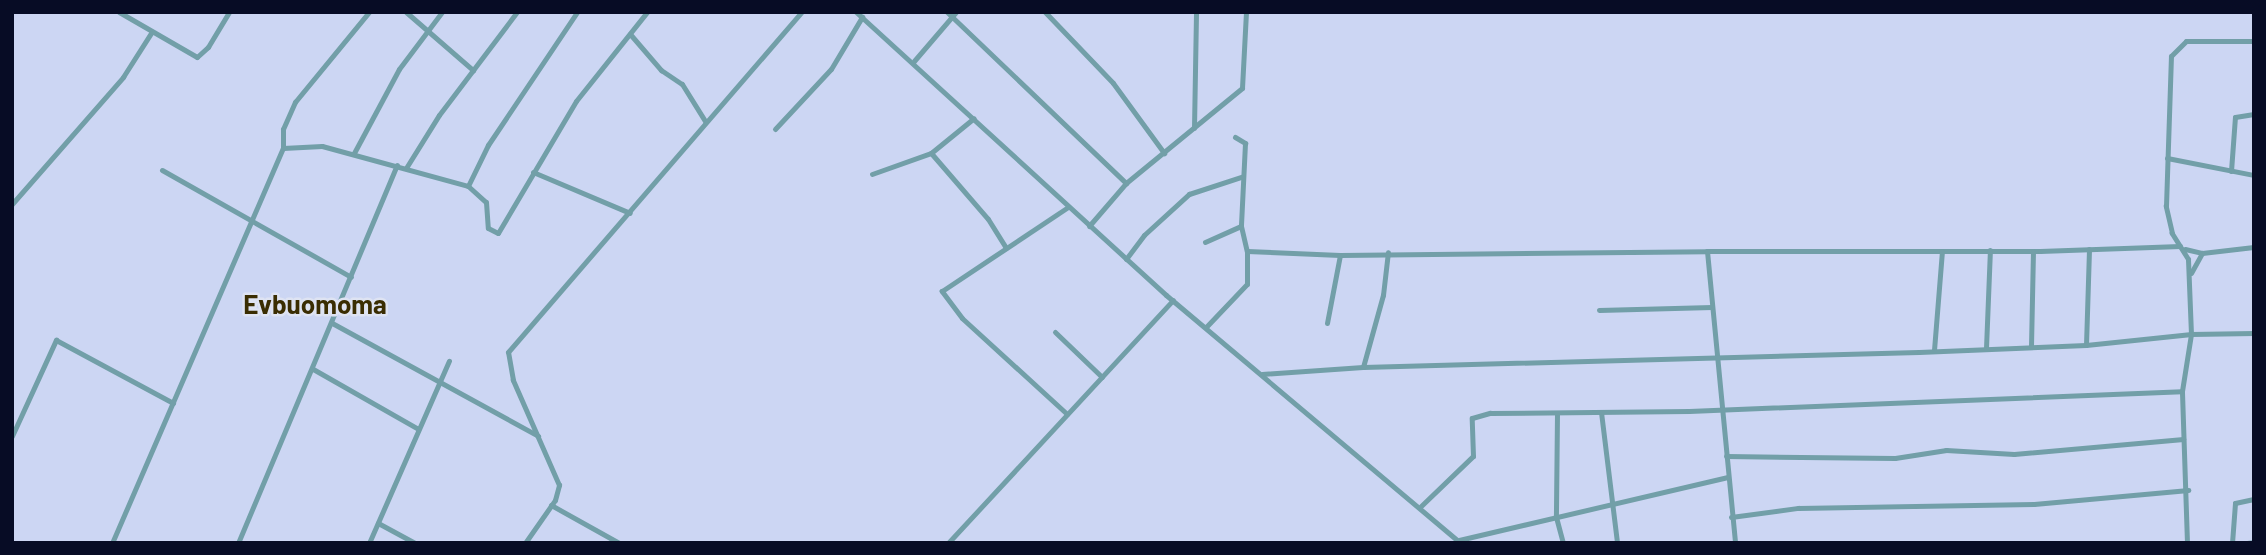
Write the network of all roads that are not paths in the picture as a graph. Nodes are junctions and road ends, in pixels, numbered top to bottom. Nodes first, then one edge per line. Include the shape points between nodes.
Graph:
1 (119, 12) edge
2 (229, 12) edge
3 (369, 12) edge
4 (406, 12) edge
5 (442, 12) edge
6 (517, 12) edge
7 (577, 12) edge
8 (646, 12) edge
9 (801, 12) edge
10 (856, 12) edge
11 (947, 12) edge
12 (1045, 12) edge
13 (1196, 12) edge
14 (1246, 12) edge
15 (954, 15) edge
16 (862, 17) junction
17 (428, 32) junction
18 (151, 33) junction
19 (630, 34) junction
20 (2254, 41) edge
21 (914, 61) junction
22 (473, 70) junction
23 (2254, 114) edge
24 (974, 118) junction
25 (705, 121) junction
26 (1194, 128) junction
27 (775, 129) dead end
28 (1235, 137) dead end
29 (283, 148) junction
30 (354, 153) junction
31 (931, 153) junction
32 (1164, 153) junction
33 (2167, 158) junction
34 (397, 165) junction
35 (406, 168) junction
36 (162, 170) dead end
37 (2231, 171) junction
38 (533, 172) junction
39 (872, 174) dead end
40 (2254, 175) edge
41 (1241, 177) junction
42 (1126, 183) junction
43 (468, 186) junction
44 (12, 204) edge
45 (1068, 207) junction
46 (630, 213) junction
47 (251, 220) junction
48 (1089, 226) junction
49 (1241, 226) junction
50 (1205, 242) dead end
51 (2182, 247) junction
52 (2254, 247) edge
53 (1006, 248) junction
54 (2089, 249) junction
55 (1990, 250) junction
56 (1247, 251) junction
57 (1707, 251) junction
58 (1942, 251) junction
59 (2033, 251) junction
60 (1388, 252) junction
61 (2202, 253) junction
62 (1340, 255) junction
63 (1126, 259) junction
64 (2191, 274) junction
65 (351, 277) junction
66 (1173, 300) junction
67 (1712, 307) junction
68 (1598, 310) dead end
69 (332, 323) junction
70 (1327, 323) dead end
71 (1206, 327) junction
72 (1055, 332) dead end
73 (2254, 333) edge
74 (2191, 334) junction
75 (2086, 345) junction
76 (2031, 346) junction
77 (1986, 348) junction
78 (1934, 350) junction
79 (1716, 357) junction
80 (449, 361) dead end
81 (1363, 368) junction
82 (313, 369) junction
83 (1262, 374) junction
84 (1102, 377) junction
85 (439, 383) junction
86 (2182, 391) junction
87 (173, 404) junction
88 (1724, 408) junction
89 (1601, 412) junction
90 (1067, 414) junction
91 (1557, 414) junction
92 (418, 429) junction
93 (12, 436) edge
94 (538, 436) junction
95 (2183, 439) junction
96 (1726, 456) junction
97 (1727, 477) junction
98 (2188, 490) junction
99 (2254, 499) edge
100 (551, 505) junction
101 (1609, 505) junction
102 (1421, 506) junction
103 (1556, 517) junction
104 (1731, 517) junction
105 (378, 523) junction
106 (1460, 541) edge
107 (2254, 542) edge
108 (112, 543) edge
109 (238, 543) edge
110 (369, 543) edge
111 (415, 543) edge
112 (525, 543) edge
113 (620, 543) edge
114 (948, 543) edge
115 (1563, 543) edge
116 (1617, 543) edge
117 (1735, 543) edge
118 (2187, 543) edge
119 (2232, 543) edge
120 (2247, 543) edge

1 - 18 street
2 - 18 street via 197,57
3 - 29 street via 295,102 283,129
4 - 17 street
5 - 17 street
6 - 22 street
7 - 43 street via 488,145
8 - 19 street
9 - 25 street
10 - 16 street
11 - 15 street
12 - 32 street via 1113,83
13 - 26 street
14 - 26 street via 1241,88
15 - 21 street
15 - 42 street
16 - 21 street
16 - 27 street via 831,69
17 - 22 street
17 - 30 street via 399,69
18 - 44 street via 122,77
19 - 25 street via 661,70 682,84
19 - 38 street via 576,101
20 - 33 street via 2186,41 2177,45 2169,72
21 - 24 street
22 - 35 street
23 - 37 street via 2235,117
24 - 31 street
24 - 45 street
25 - 46 street
26 - 32 street
28 - 41 street via 1245,143
29 - 30 street via 300,144
29 - 47 street
30 - 34 street
31 - 39 street
31 - 53 street
32 - 42 street
33 - 37 street
33 - 51 street via 2166,206
34 - 35 street
34 - 65 street
35 - 43 street
36 - 47 street
37 - 40 street
38 - 43 street via 498,233 488,228 486,202
38 - 46 street
41 - 49 street
41 - 63 street via 1189,194 1144,235
42 - 48 street
45 - 48 street
45 - 53 street
46 - 94 street via 508,352 511,373
47 - 65 street
47 - 87 street
48 - 63 street
49 - 50 street
49 - 56 street
51 - 54 street
51 - 61 street
51 - 64 street
52 - 61 street
53 - 90 street via 955,280 943,294 962,318
54 - 59 street
54 - 75 street
55 - 58 street
55 - 59 street
55 - 77 street
56 - 62 street
56 - 71 street via 1248,284
57 - 58 street
57 - 60 street
57 - 67 street
58 - 78 street
59 - 76 street
60 - 62 street
60 - 81 street via 1383,295
61 - 64 street
62 - 70 street
63 - 66 street
64 - 74 street
65 - 69 street
66 - 71 street
66 - 84 street
67 - 68 street
67 - 79 street
69 - 82 street
69 - 85 street
71 - 83 street
72 - 84 street
73 - 74 street
74 - 75 street
74 - 86 street
75 - 76 street
76 - 77 street
77 - 78 street
78 - 79 street
79 - 81 street
79 - 88 street
80 - 85 street
81 - 83 street
82 - 92 street
82 - 109 street
83 - 102 street
84 - 90 street
85 - 92 street
85 - 94 street
86 - 88 street
86 - 95 street
87 - 93 street via 56,340
87 - 108 street
88 - 89 street
88 - 96 street
89 - 91 street
89 - 101 street
90 - 114 street
91 - 102 street via 1474,416 1473,456
91 - 103 street
92 - 105 street
94 - 100 street via 559,485
95 - 96 street via 2014,454 1946,450 1895,458
95 - 98 street
96 - 97 street
97 - 101 street
97 - 104 street
98 - 104 street via 2057,503 1798,508
98 - 118 street
99 - 119 street via 2235,503
100 - 112 street
100 - 113 street
101 - 103 street
101 - 116 street
102 - 106 street
103 - 106 street
103 - 115 street
104 - 117 street
105 - 110 street
105 - 111 street
107 - 120 street

